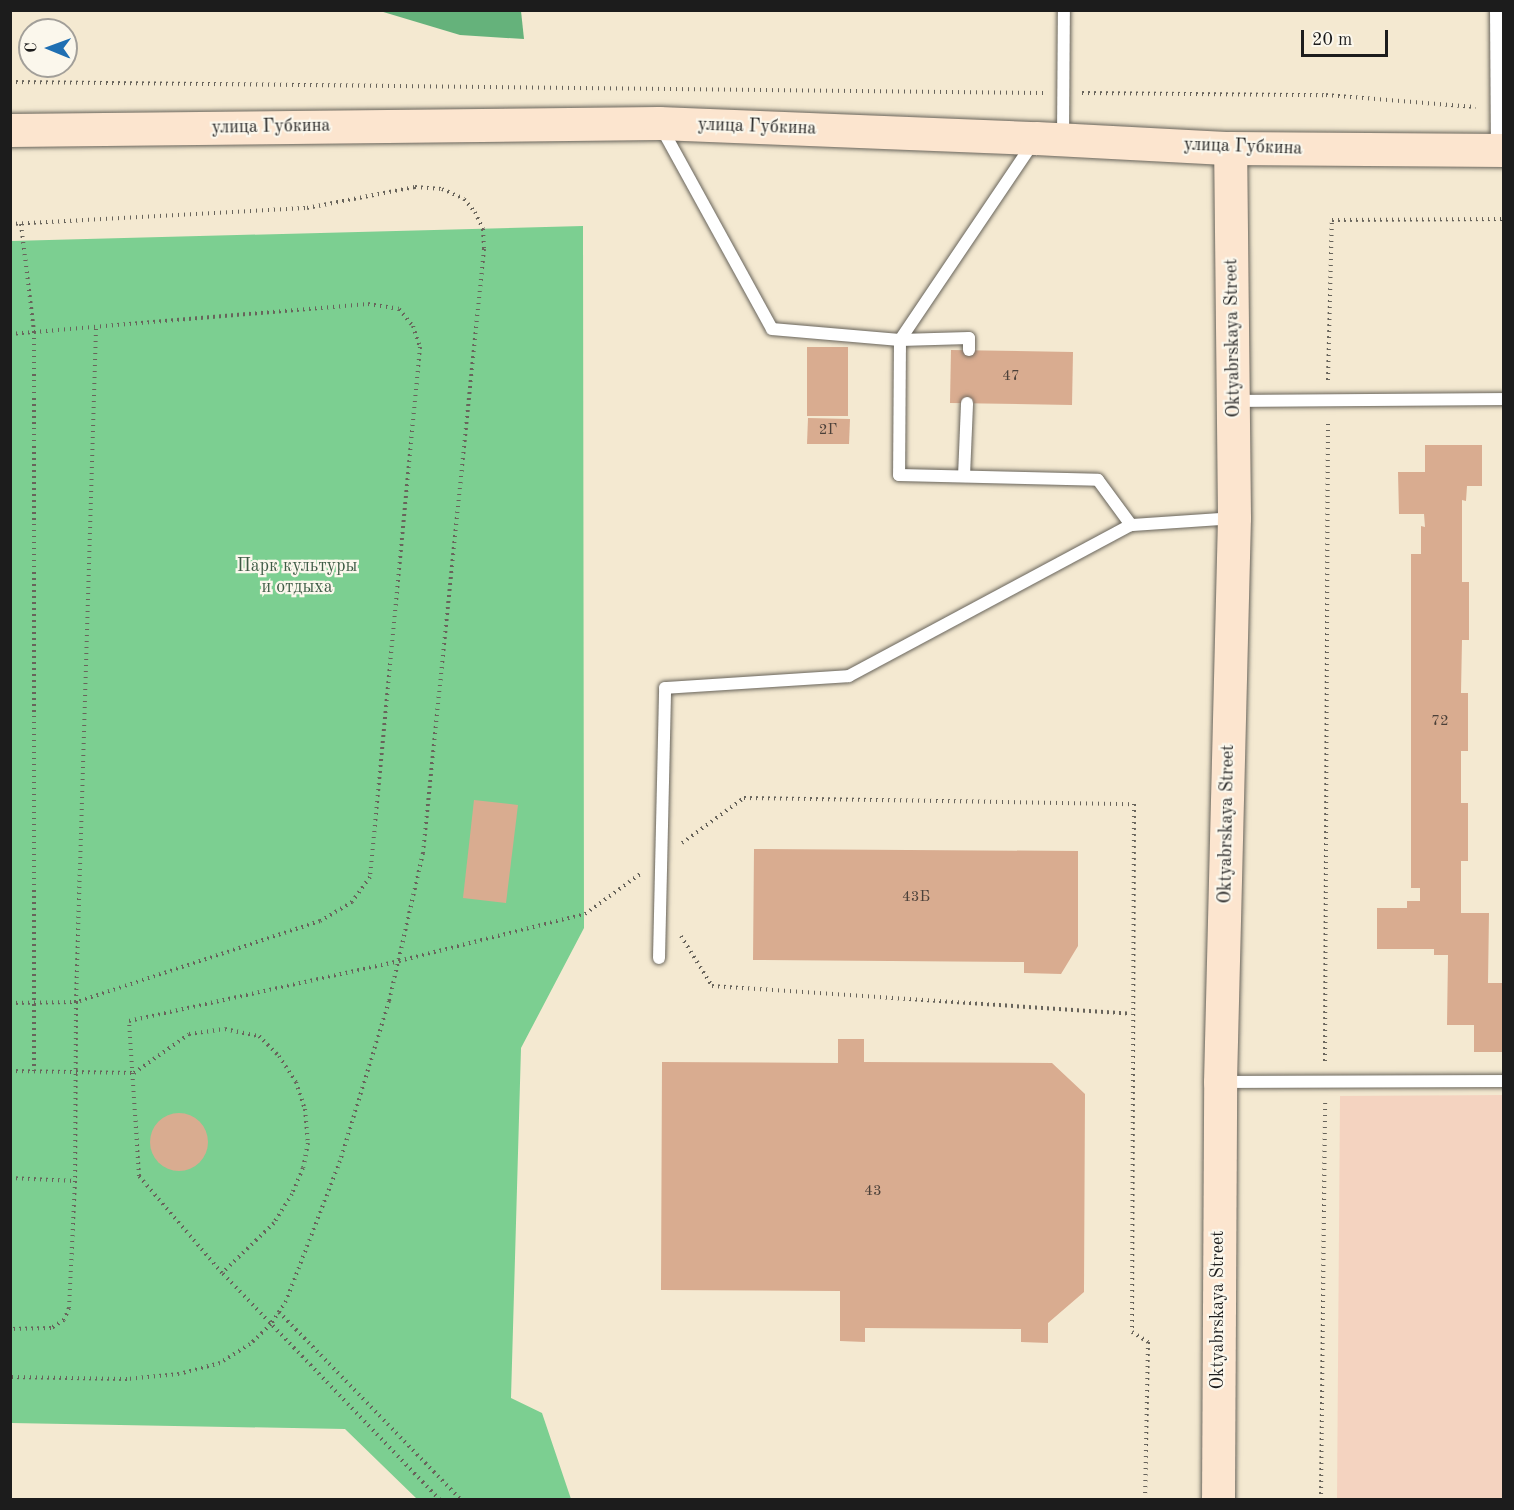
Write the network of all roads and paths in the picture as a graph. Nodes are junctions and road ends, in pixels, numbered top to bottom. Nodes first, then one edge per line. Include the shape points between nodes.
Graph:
1 (1064, 10) edge
2 (1496, 10) edge
3 (10, 82) edge
4 (1063, 93) junction
5 (1497, 108) junction
6 (659, 123) junction
7 (10, 130) edge
8 (1049, 138) junction
9 (1230, 148) junction
10 (1500, 150) edge
11 (1503, 219) edge
12 (10, 224) edge
13 (21, 224) junction
14 (96, 327) junction
15 (34, 332) junction
16 (10, 334) edge
17 (900, 340) junction
18 (969, 350) dead end
19 (1328, 399) junction
20 (1235, 401) junction
21 (1503, 401) edge
22 (967, 404) dead end
23 (964, 476) junction
24 (1234, 518) junction
25 (1131, 525) junction
26 (661, 858) junction
27 (641, 873) junction
28 (660, 903) junction
29 (659, 958) dead end
30 (399, 961) junction
31 (76, 1002) junction
32 (10, 1003) edge
33 (34, 1003) junction
34 (1131, 1014) junction
35 (10, 1071) edge
36 (34, 1071) junction
37 (76, 1072) junction
38 (134, 1073) junction
39 (1503, 1081) edge
40 (1220, 1082) junction
41 (1325, 1083) junction
42 (10, 1178) edge
43 (75, 1181) junction
44 (222, 1273) junction
45 (279, 1312) junction
46 (271, 1324) junction
47 (10, 1329) edge
48 (10, 1377) edge
49 (440, 1500) edge
50 (461, 1500) edge
51 (1145, 1500) edge
52 (1218, 1500) edge
53 (1321, 1500) edge

1 - 4 lane
2 - 5 lane
3 - 4 path
4 - 5 path via 1326,95
4 - 8 lane
5 - 10 lane
6 - 7 street, улица Губкина
6 - 8 street, улица Губкина
6 - 17 lane via 772,329
8 - 9 street, улица Губкина
8 - 17 lane
9 - 10 street, улица Губкина
9 - 20 street, Oktyabrskaya Street
11 - 19 path via 1332,220
12 - 13 path
13 - 15 path
13 - 30 path via 307,208 415,187 442,189 464,200 475,212 483,229 484,249 423,853
14 - 15 path
14 - 31 path
14 - 31 path via 368,304 399,309 413,326 420,347 370,877 352,902 320,921
15 - 16 path
15 - 33 path
17 - 18 lane via 969,338
17 - 23 lane via 899,475
19 - 20 lane
19 - 21 lane
19 - 41 path
20 - 24 street, Oktyabrskaya Street
22 - 23 lane
23 - 25 lane via 1098,480
24 - 25 lane
24 - 40 street, Oktyabrskaya Street
25 - 26 lane via 849,676 665,688
26 - 27 path
26 - 28 lane
26 - 34 path via 744,798 1134,804
27 - 28 path
27 - 30 path via 585,914
28 - 29 lane
28 - 34 path via 712,986
30 - 38 path via 129,1021
30 - 45 path via 340,1161
31 - 33 path
31 - 37 path
32 - 33 path
33 - 36 path
34 - 51 path via 1132,1332 1148,1342
35 - 36 path
36 - 37 path
37 - 38 path
37 - 43 path
38 - 44 path via 139,1176
38 - 44 path via 189,1034 225,1029 259,1036 279,1056 296,1082 305,1109 308,1143 303,1168 274,1222
39 - 41 lane
40 - 41 lane
40 - 52 street, Oktyabrskaya Street
41 - 53 path
42 - 43 path
43 - 47 path via 69,1308 64,1320 51,1328
44 - 46 path
45 - 46 path
45 - 50 path
46 - 48 path via 250,1344 220,1363 179,1374 127,1379
46 - 49 path

